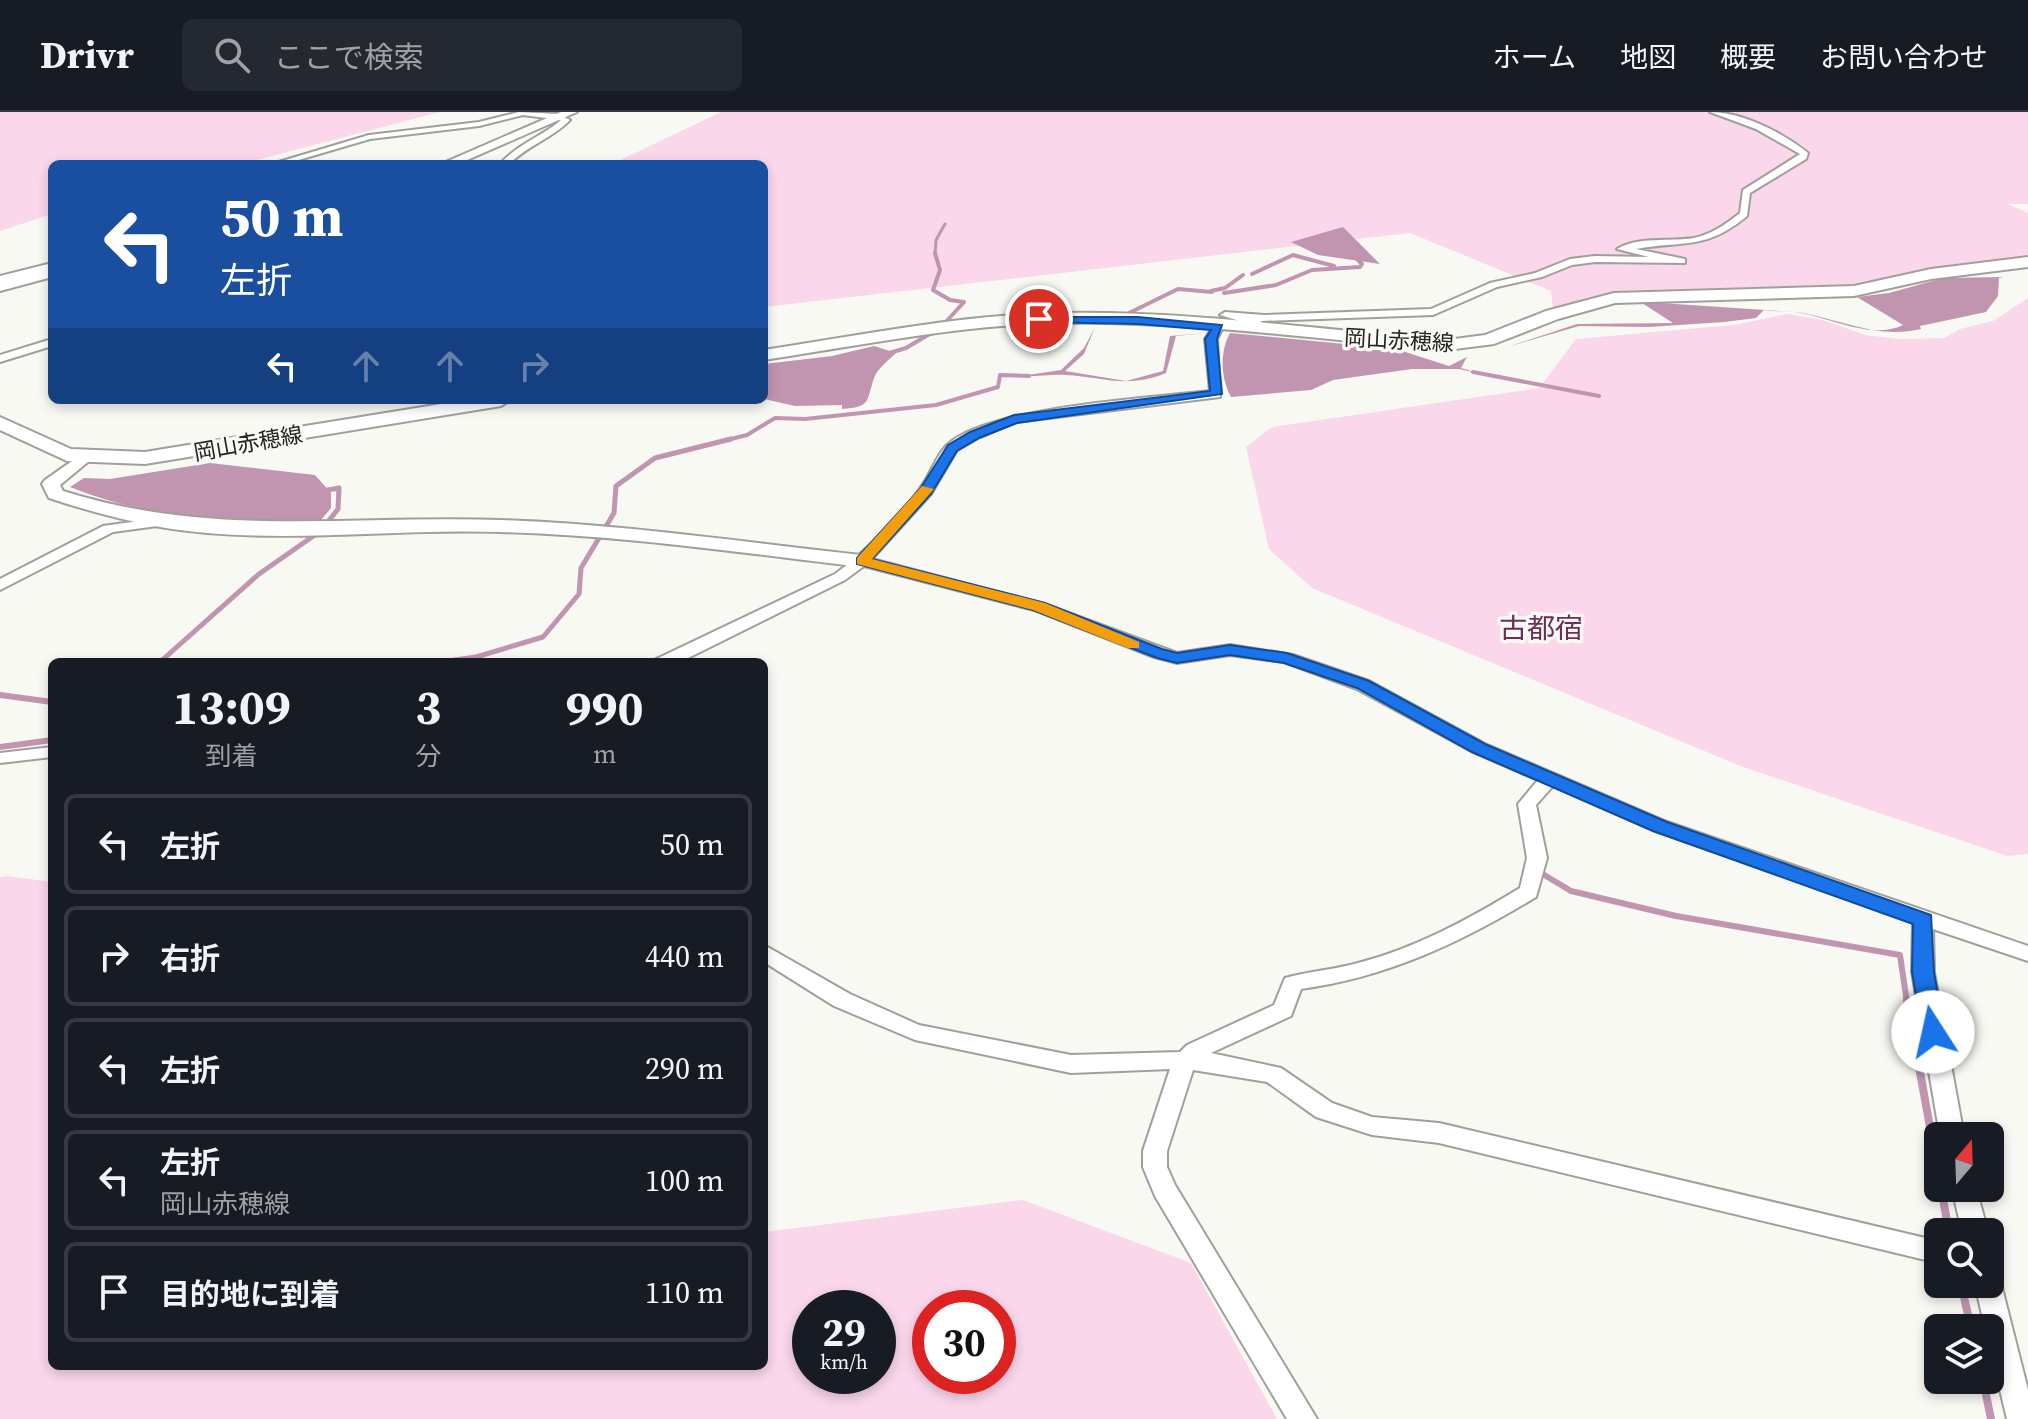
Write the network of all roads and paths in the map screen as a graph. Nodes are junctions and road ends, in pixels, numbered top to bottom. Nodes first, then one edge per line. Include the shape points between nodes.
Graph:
1 (1714, 112) edge
2 (525, 114) edge
3 (558, 115) edge
4 (290, 160) edge
5 (456, 160) edge
6 (508, 160) edge
7 (2028, 262) edge
8 (48, 270) edge
9 (48, 270) edge
10 (0, 279) edge
11 (0, 286) edge
12 (1218, 327) junction
13 (1331, 337) junction
14 (48, 343) edge
15 (768, 354) edge
16 (0, 359) edge
17 (478, 404) edge
18 (0, 423) edge
19 (85, 457) junction
20 (167, 521) junction
21 (862, 561) junction
22 (0, 585) edge
23 (674, 658) edge
24 (48, 752) edge
25 (0, 758) edge
26 (1551, 777) junction
27 (1923, 920) junction
28 (768, 954) edge
29 (2028, 954) edge
30 (1184, 1062) junction
31 (1950, 1122) edge
32 (1924, 1249) edge
33 (1991, 1298) edge
34 (1303, 1419) edge
35 (2021, 1419) edge

1 - 13 street via 1759,127 1804,153 1746,192 1744,214 1717,236 1622,249 1682,261 1570,262 1494,285 1433,312 1225,315 1322,331
2 - 3 street
2 - 4 street via 369,137
3 - 5 main road
3 - 6 street via 566,120
7 - 13 main road, 岡山赤穂線 via 1854,291 1614,298 1468,343 1426,346
8 - 10 street
9 - 11 main road
12 - 13 main road, 岡山赤穂線
12 - 15 main road, 岡山赤穂線 via 1012,320
12 - 21 street via 1211,339 1216,394 1014,419 974,435 952,448 926,491
14 - 16 street
17 - 19 main road, 岡山赤穂線 via 179,455
18 - 19 main road, 岡山赤穂線 via 54,451
19 - 20 street via 51,484 55,494 85,506
20 - 21 street via 253,527 496,525
20 - 22 street via 108,529
21 - 23 street via 840,577
21 - 26 street via 1039,607 1177,658 1230,650 1287,658 1363,685 1479,748
24 - 25 street
26 - 27 street via 1660,826
26 - 30 street via 1527,804 1537,858 1529,892 1475,926 1392,964 1293,983 1283,1010 1195,1051
27 - 29 street
27 - 31 street via 1923,972
28 - 30 street via 842,1000 915,1032 1071,1064 1124,1059
30 - 32 street via 1273,1074 1324,1110 1372,1126 1439,1133
30 - 34 street via 1155,1151 1155,1167
33 - 35 street

